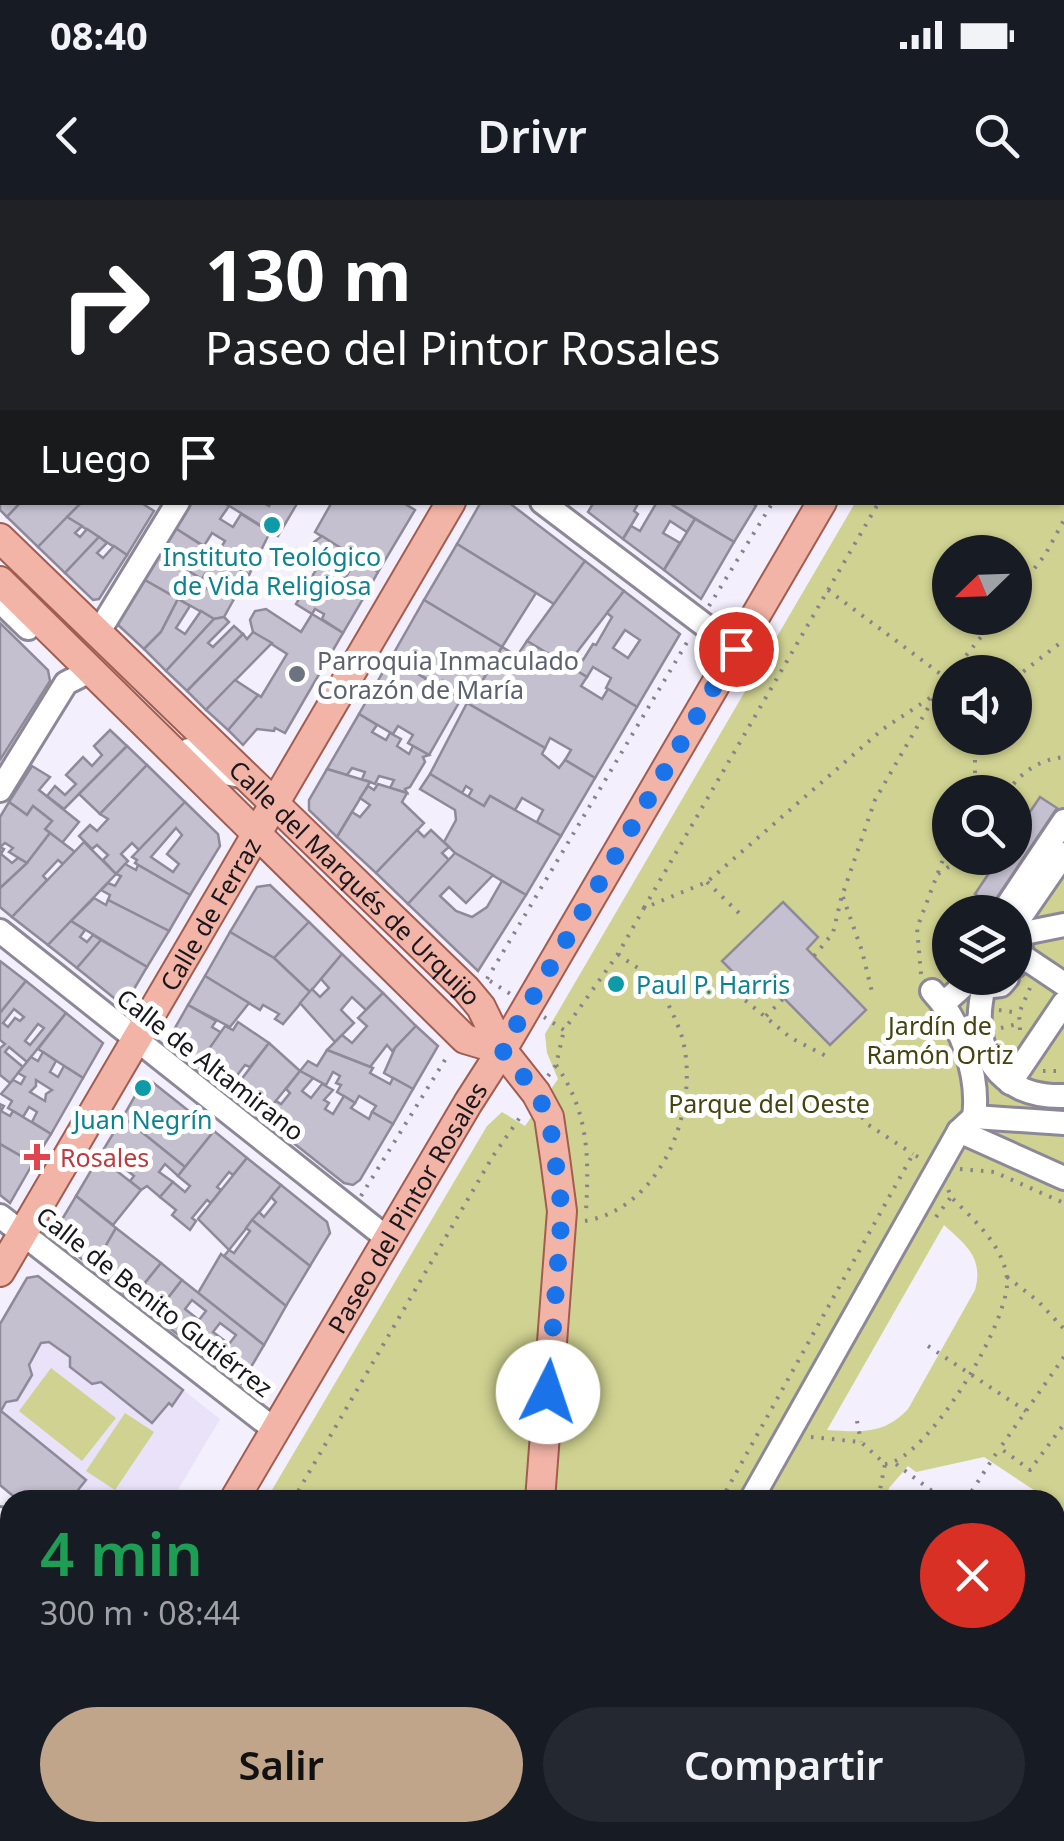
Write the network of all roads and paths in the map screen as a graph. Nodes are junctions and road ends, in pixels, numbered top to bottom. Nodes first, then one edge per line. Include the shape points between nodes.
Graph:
1 (176, 505) edge
2 (449, 505) edge
3 (546, 505) edge
4 (771, 505) edge
5 (820, 505) edge
6 (877, 505) edge
7 (1064, 520) edge
8 (0, 538) edge
9 (1032, 571) edge
10 (0, 581) edge
11 (828, 590) junction
12 (0, 601) edge
13 (706, 610) dead end
14 (28, 628) dead end
15 (98, 632) junction
16 (692, 635) dead end
17 (983, 635) edge
18 (1064, 640) edge
19 (736, 649) junction
20 (967, 655) edge
21 (932, 664) edge
22 (1032, 665) edge
23 (92, 670) junction
24 (932, 697) edge
25 (932, 701) edge
26 (162, 723) dead end
27 (1064, 757) edge
28 (1020, 775) edge
29 (246, 777) junction
30 (0, 790) edge
31 (274, 803) junction
32 (1064, 821) edge
33 (256, 832) junction
34 (1064, 854) edge
35 (938, 875) edge
36 (707, 882) junction
37 (1014, 895) edge
38 (842, 896) junction
39 (1032, 901) edge
40 (644, 908) junction
41 (742, 916) dead end
42 (1064, 925) edge
43 (0, 931) edge
44 (1064, 938) edge
45 (1032, 947) edge
46 (1032, 952) edge
47 (618, 954) junction
48 (814, 956) dead end
49 (1032, 969) edge
50 (477, 984) junction
51 (1064, 984) edge
52 (1032, 985) edge
53 (729, 987) dead end
54 (872, 992) dead end
55 (942, 995) edge
56 (982, 995) edge
57 (938, 997) junction
58 (784, 998) dead end
59 (526, 1005) junction
60 (1020, 1008) dead end
61 (1051, 1011) edge
62 (765, 1017) junction
63 (446, 1021) junction
64 (1019, 1024) dead end
65 (1001, 1028) dead end
66 (564, 1030) junction
67 (135, 1039) junction
68 (502, 1050) junction
69 (830, 1058) dead end
70 (1010, 1083) junction
71 (536, 1092) junction
72 (1064, 1096) edge
73 (862, 1117) dead end
74 (1064, 1123) edge
75 (967, 1124) junction
76 (913, 1154) junction
77 (939, 1168) junction
78 (1064, 1178) edge
79 (358, 1200) dead end
80 (1064, 1203) edge
81 (586, 1220) dead end
82 (11, 1225) edge
83 (388, 1239) junction
84 (0, 1272) edge
85 (1007, 1277) junction
86 (1064, 1329) edge
87 (928, 1346) dead end
88 (1064, 1356) edge
89 (969, 1373) junction
90 (1026, 1411) junction
91 (858, 1421) dead end
92 (1064, 1424) edge
93 (275, 1430) junction
94 (810, 1437) dead end
95 (861, 1442) junction
96 (1000, 1448) junction
97 (895, 1463) junction
98 (885, 1464) junction
99 (240, 1490) edge
100 (300, 1490) edge
101 (541, 1490) edge
102 (727, 1490) edge
103 (756, 1490) edge
104 (880, 1490) edge
105 (931, 1490) edge
106 (973, 1490) edge

1 - 15 street
2 - 31 main road, Calle de Ferraz
3 - 19 street
4 - 13 path
5 - 19 main road, Paseo del Pintor Rosales
6 - 11 path
7 - 9 path
8 - 15 main road, Calle del Marqués de Urquijo
10 - 23 main road, Calle del Marqués de Urquijo
11 - 21 path
11 - 40 path
12 - 14 street
15 - 29 main road, Calle del Marqués de Urquijo
16 - 50 path
17 - 20 path
18 - 22 path
19 - 59 main road, Paseo del Pintor Rosales
23 - 30 street via 66,683
23 - 33 main road, Calle del Marqués de Urquijo
24 - 36 path via 883,728
25 - 38 path via 875,800
26 - 29 street via 209,770
27 - 28 path
29 - 31 main road, Calle del Marqués de Urquijo
31 - 33 main road, Calle de Ferraz
31 - 50 main road, Calle del Marqués de Urquijo
32 - 37 street
33 - 63 main road, Calle del Marqués de Urquijo
33 - 67 main road, Calle de Ferraz
34 - 39 street
35 - 57 path via 917,928 920,970
36 - 40 path
36 - 41 path
38 - 48 path via 833,932
38 - 54 path
40 - 47 path
42 - 45 street
43 - 67 street, Calle de Altamirano
44 - 46 street
47 - 66 path
47 - 81 path via 654,982 681,1035 688,1074 666,1162 636,1194 601,1218
49 - 51 street
50 - 59 path
50 - 68 main road, Calle del Marqués de Urquijo
52 - 61 path
53 - 62 path
55 - 57 street
56 - 70 street via 978,1020 989,1058
57 - 75 street via 962,1041 975,1098
58 - 62 path
59 - 66 path
59 - 68 main road, Paseo del Pintor Rosales
60 - 61 path
61 - 70 street
62 - 69 path
63 - 68 main road, Calle del Marqués de Urquijo via 465,1039
63 - 79 path via 450,1052
64 - 65 path
66 - 71 path via 556,1065
67 - 82 main road, Calle de Ferraz
67 - 83 street, Calle de Altamirano
68 - 71 main road
68 - 83 main road, Paseo del Pintor Rosales
70 - 72 street via 1031,1094
71 - 100 path
71 - 101 main road via 549,1118 562,1211
73 - 76 path
74 - 75 street
75 - 77 street
75 - 78 street
76 - 77 path
76 - 102 path
77 - 80 path via 994,1172
77 - 85 path via 951,1197 990,1238
77 - 103 street
82 - 84 main road, Calle de Ferraz
82 - 93 street, Calle de Benito Gutiérrez
83 - 93 main road, Paseo del Pintor Rosales
85 - 86 path
85 - 89 path via 1004,1309
87 - 89 path
88 - 90 path
89 - 90 path
89 - 97 path via 949,1411
90 - 96 path
91 - 95 path
92 - 96 path via 1030,1470
93 - 99 main road, Paseo del Pintor Rosales
94 - 95 path
95 - 98 path
96 - 106 path
97 - 98 path
97 - 105 path
98 - 104 path

